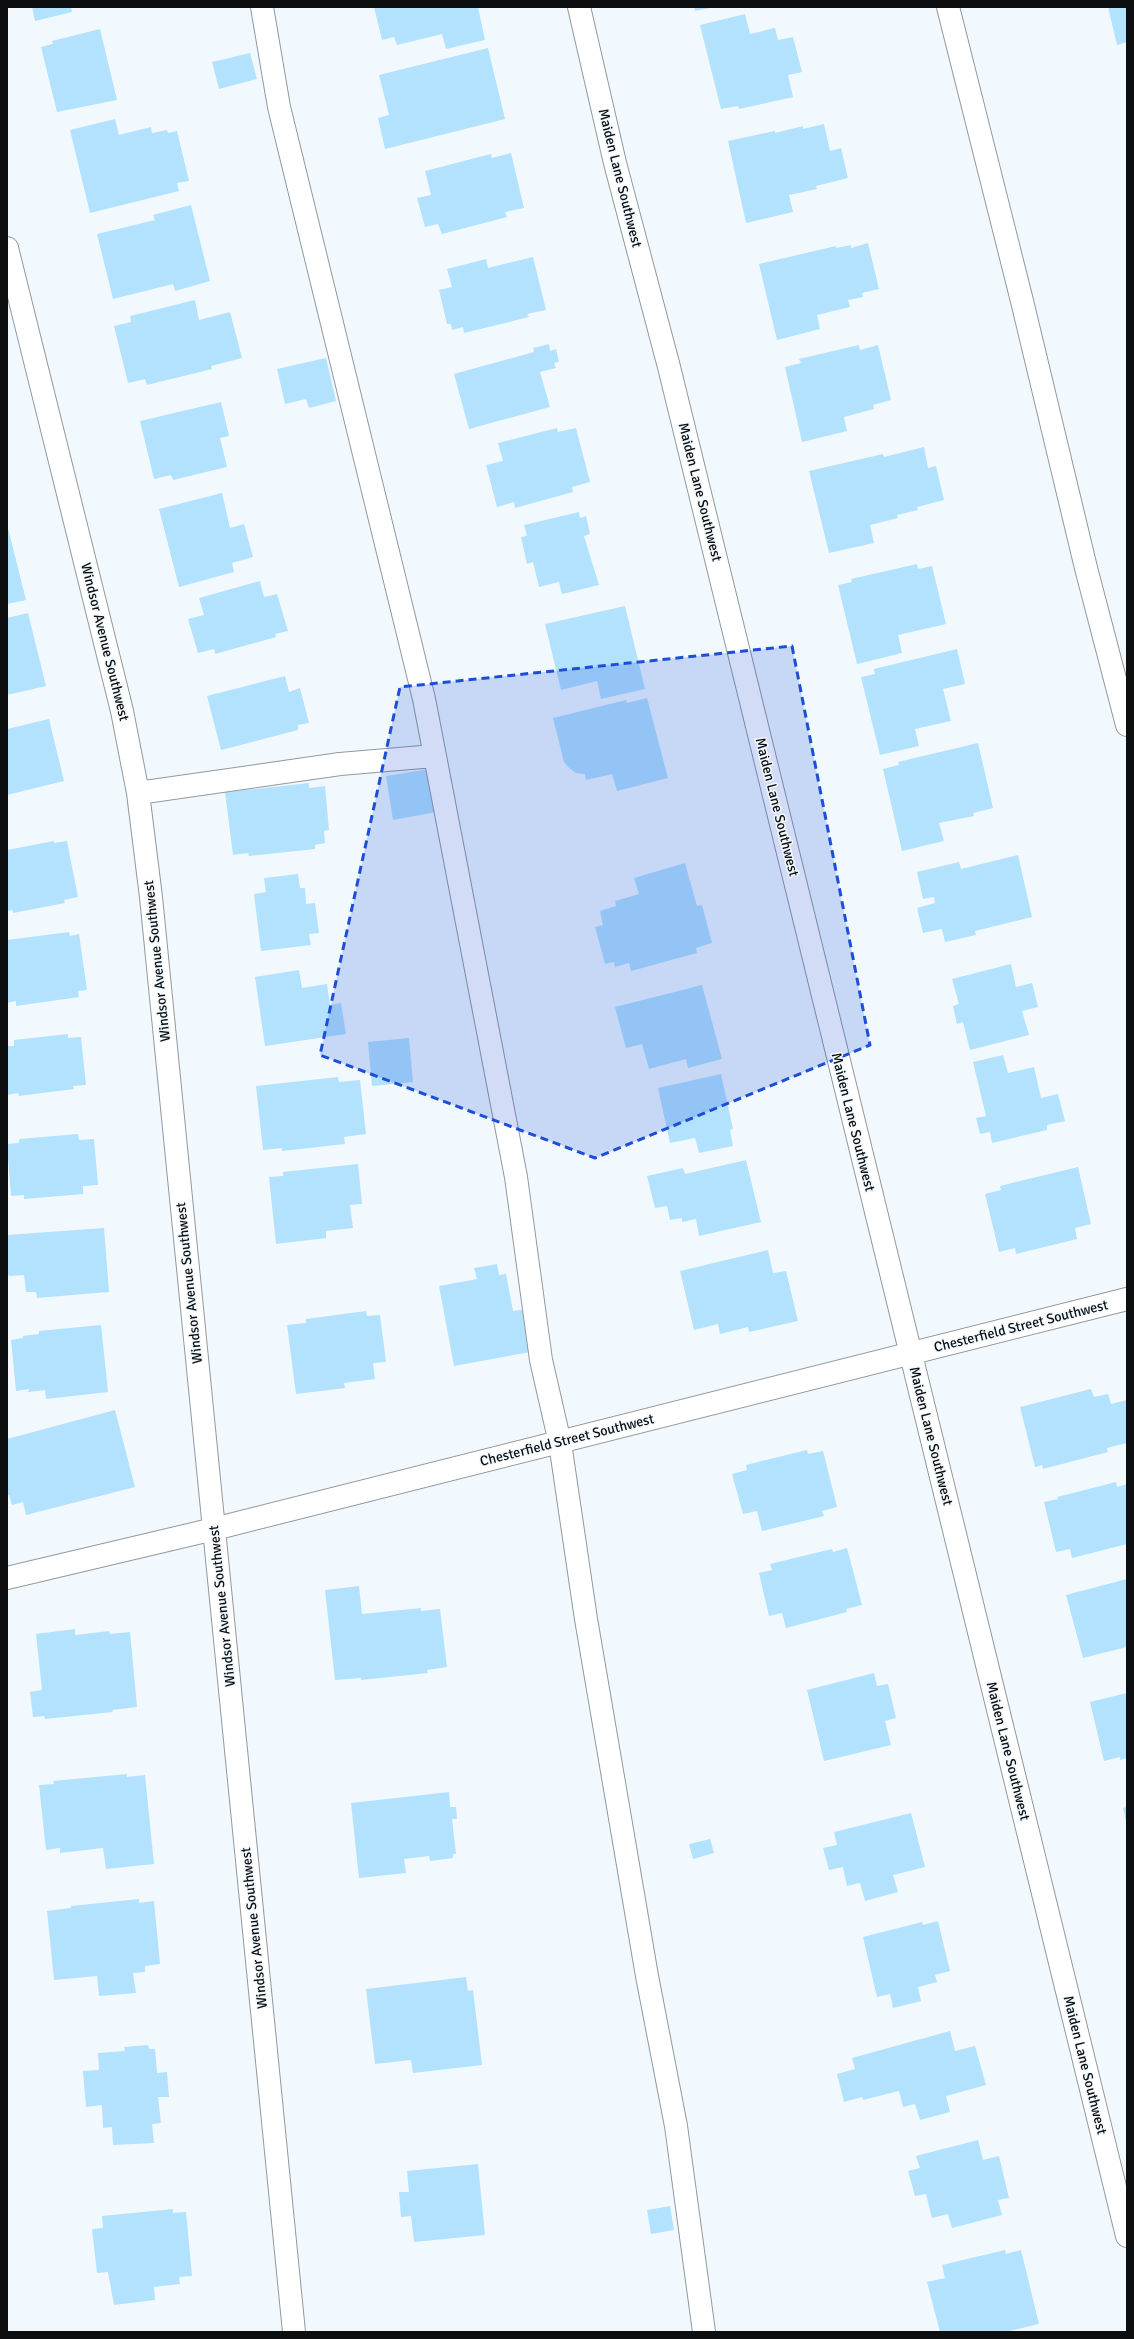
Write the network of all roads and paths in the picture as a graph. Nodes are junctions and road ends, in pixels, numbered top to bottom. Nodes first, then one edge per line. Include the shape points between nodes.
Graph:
1 (262, 7) edge
2 (579, 7) edge
3 (948, 7) edge
4 (7, 248) edge
5 (1127, 725) edge
6 (434, 756) junction
7 (138, 793) junction
8 (1127, 1299) edge
9 (911, 1354) junction
10 (560, 1442) junction
11 (214, 1529) junction
12 (7, 1578) edge
13 (1127, 2236) edge
14 (294, 2332) edge
15 (704, 2332) edge

1 - 6 street via 279,107 424,699
2 - 9 street, Maiden Lane Southwest via 615,163 677,398
3 - 5 street
4 - 7 street, Windsor Avenue Southwest via 122,711
6 - 7 street via 340,764
6 - 10 street via 516,1178 541,1360
7 - 11 street, Windsor Avenue Southwest via 151,897
8 - 9 street, Chesterfield Street Southwest
9 - 10 street, Chesterfield Street Southwest
9 - 13 street, Maiden Lane Southwest
10 - 11 street, Chesterfield Street Southwest
10 - 15 street via 586,1619 646,1976 676,2126
11 - 12 street, Chesterfield Street Southwest
11 - 14 street, Windsor Avenue Southwest

